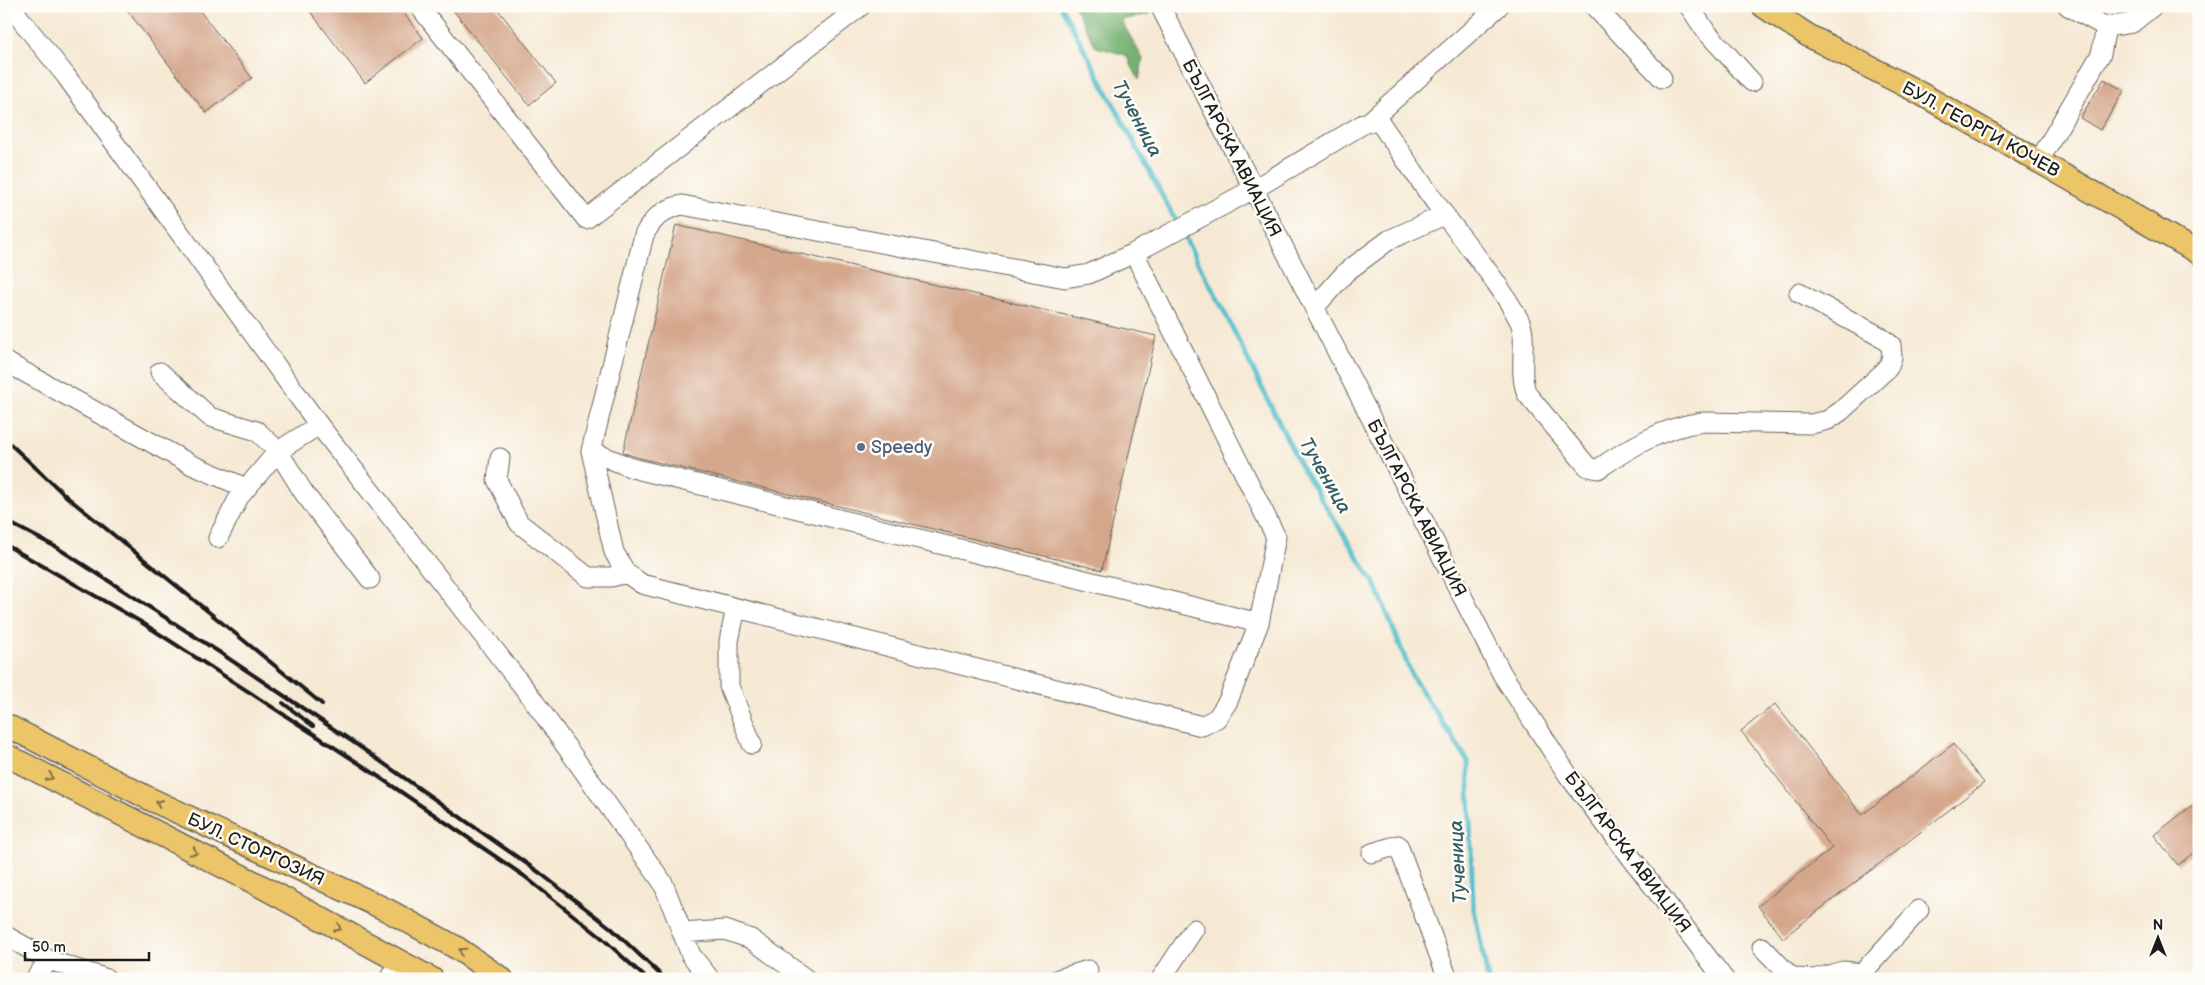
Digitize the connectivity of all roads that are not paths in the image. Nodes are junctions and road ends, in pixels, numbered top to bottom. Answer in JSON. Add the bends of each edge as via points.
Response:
{"nodes":[{"id":1,"x":10,"y":6,"type":"edge"},
{"id":2,"x":419,"y":6,"type":"edge"},
{"id":3,"x":861,"y":6,"type":"edge"},
{"id":4,"x":1160,"y":6,"type":"edge"},
{"id":5,"x":1499,"y":6,"type":"edge"},
{"id":6,"x":1594,"y":6,"type":"edge"},
{"id":7,"x":1689,"y":6,"type":"edge"},
{"id":8,"x":1763,"y":6,"type":"edge"},
{"id":9,"x":2068,"y":6,"type":"edge"},
{"id":10,"x":2153,"y":6,"type":"edge"},
{"id":11,"x":2106,"y":27,"type":"junction"},
{"id":12,"x":1662,"y":78,"type":"dead end"},
{"id":13,"x":1752,"y":82,"type":"dead end"},
{"id":14,"x":1370,"y":122,"type":"junction"},
{"id":15,"x":2039,"y":161,"type":"junction"},
{"id":16,"x":1253,"y":188,"type":"junction"},
{"id":17,"x":1444,"y":214,"type":"junction"},
{"id":18,"x":1134,"y":253,"type":"junction"},
{"id":19,"x":2199,"y":253,"type":"edge"},
{"id":20,"x":1799,"y":293,"type":"dead end"},
{"id":21,"x":1314,"y":308,"type":"junction"},
{"id":22,"x":6,"y":362,"type":"edge"},
{"id":23,"x":160,"y":372,"type":"dead end"},
{"id":24,"x":319,"y":425,"type":"junction"},
{"id":25,"x":278,"y":450,"type":"junction"},
{"id":26,"x":591,"y":450,"type":"junction"},
{"id":27,"x":500,"y":458,"type":"dead end"},
{"id":28,"x":246,"y":488,"type":"junction"},
{"id":29,"x":218,"y":538,"type":"dead end"},
{"id":30,"x":626,"y":573,"type":"junction"},
{"id":31,"x":370,"y":579,"type":"dead end"},
{"id":32,"x":736,"y":608,"type":"junction"},
{"id":33,"x":1259,"y":623,"type":"junction"},
{"id":34,"x":6,"y":725,"type":"edge"},
{"id":35,"x":752,"y":744,"type":"dead end"},
{"id":36,"x":6,"y":755,"type":"edge"},
{"id":37,"x":1372,"y":853,"type":"dead end"},
{"id":38,"x":1920,"y":910,"type":"dead end"},
{"id":39,"x":1194,"y":929,"type":"dead end"},
{"id":40,"x":682,"y":933,"type":"junction"},
{"id":41,"x":6,"y":936,"type":"edge"},
{"id":42,"x":1762,"y":948,"type":"dead end"},
{"id":43,"x":49,"y":960,"type":"junction"},
{"id":44,"x":396,"y":970,"type":"edge"},
{"id":45,"x":1088,"y":970,"type":"dead end"},
{"id":46,"x":1859,"y":976,"type":"edge"},
{"id":47,"x":35,"y":979,"type":"edge"},
{"id":48,"x":107,"y":979,"type":"edge"},
{"id":49,"x":432,"y":979,"type":"edge"},
{"id":50,"x":502,"y":979,"type":"edge"},
{"id":51,"x":710,"y":979,"type":"edge"},
{"id":52,"x":806,"y":979,"type":"edge"},
{"id":53,"x":1058,"y":979,"type":"edge"},
{"id":54,"x":1161,"y":979,"type":"edge"},
{"id":55,"x":1448,"y":979,"type":"edge"},
{"id":56,"x":1724,"y":979,"type":"edge"}],
"edges":[{"from":1,"to":24,"type":"street","via":[[66,76]]},
{"from":2,"to":3,"type":"street","via":[[586,219]]},
{"from":4,"to":16,"type":"street","name":"БЪЛГАРСКА АВИАЦИЯ"},
{"from":5,"to":14,"type":"street"},
{"from":6,"to":12,"type":"street"},
{"from":7,"to":13,"type":"street","via":[[1705,30]]},
{"from":8,"to":15,"type":"main road","name":"БУЛ. ГЕОРГИ КОЧЕВ","via":[[1809,36],[1916,91]]},
{"from":9,"to":11,"type":"street"},
{"from":10,"to":11,"type":"street","via":[[2132,23]]},
{"from":11,"to":15,"type":"street","via":[[2101,54]]},
{"from":14,"to":16,"type":"street"},
{"from":14,"to":17,"type":"street","via":[[1381,124]]},
{"from":15,"to":19,"type":"main road","name":"БУЛ. ГЕОРГИ КОЧЕВ"},
{"from":16,"to":18,"type":"street"},
{"from":16,"to":21,"type":"street","name":"БЪЛГАРСКА АВИАЦИЯ"},
{"from":17,"to":20,"type":"street","via":[[1487,270],[1520,322],[1522,383],[1527,394],[1588,467],[1598,469],[1635,444],[1686,424],[1811,424],[1828,420],[1842,411],[1888,368],[1892,357],[1891,345]]},
{"from":17,"to":21,"type":"street","via":[[1390,240],[1346,272]]},
{"from":18,"to":26,"type":"street","via":[[1089,274],[1065,278],[682,205],[668,208],[657,216],[644,234]]},
{"from":18,"to":33,"type":"street","via":[[1276,537]]},
{"from":21,"to":56,"type":"street","name":"БЪЛГАРСКА АВИАЦИЯ","via":[[1502,674],[1568,775]]},
{"from":22,"to":28,"type":"street","via":[[192,465]]},
{"from":23,"to":25,"type":"street","via":[[210,417],[257,430]]},
{"from":24,"to":25,"type":"street"},
{"from":24,"to":40,"type":"street","via":[[537,705],[663,883]]},
{"from":25,"to":28,"type":"street"},
{"from":25,"to":31,"type":"street","via":[[304,493]]},
{"from":26,"to":30,"type":"street","via":[[614,552]]},
{"from":26,"to":33,"type":"street","via":[[632,468]]},
{"from":27,"to":30,"type":"street","via":[[497,480],[519,522],[588,577]]},
{"from":28,"to":29,"type":"street","via":[[238,496]]},
{"from":30,"to":32,"type":"street","via":[[642,584]]},
{"from":32,"to":33,"type":"street","via":[[1202,726],[1217,718],[1228,701]]},
{"from":32,"to":35,"type":"street","via":[[729,641],[729,686]]},
{"from":50,"to":34,"type":"main road","name":"БУЛ. СТОРГОЗИЯ","one_way":true,"via":[[457,948],[387,910],[150,799]]},
{"from":36,"to":44,"type":"main road","name":"БУЛ. СТОРГОЗИЯ","one_way":true,"via":[[265,888]]},
{"from":37,"to":55,"type":"street","via":[[1398,845]]},
{"from":38,"to":46,"type":"street"},
{"from":39,"to":54,"type":"street"},
{"from":40,"to":51,"type":"street","via":[[690,955]]},
{"from":40,"to":52,"type":"street","via":[[725,930],[751,939]]},
{"from":41,"to":43,"type":"street"},
{"from":42,"to":46,"type":"street","via":[[1794,978],[1814,979],[1843,971]]},
{"from":43,"to":47,"type":"street"},
{"from":43,"to":48,"type":"street"},
{"from":44,"to":49,"type":"main road","name":"БУЛ. СТОРГОЗИЯ"},
{"from":45,"to":53,"type":"street"}]}
